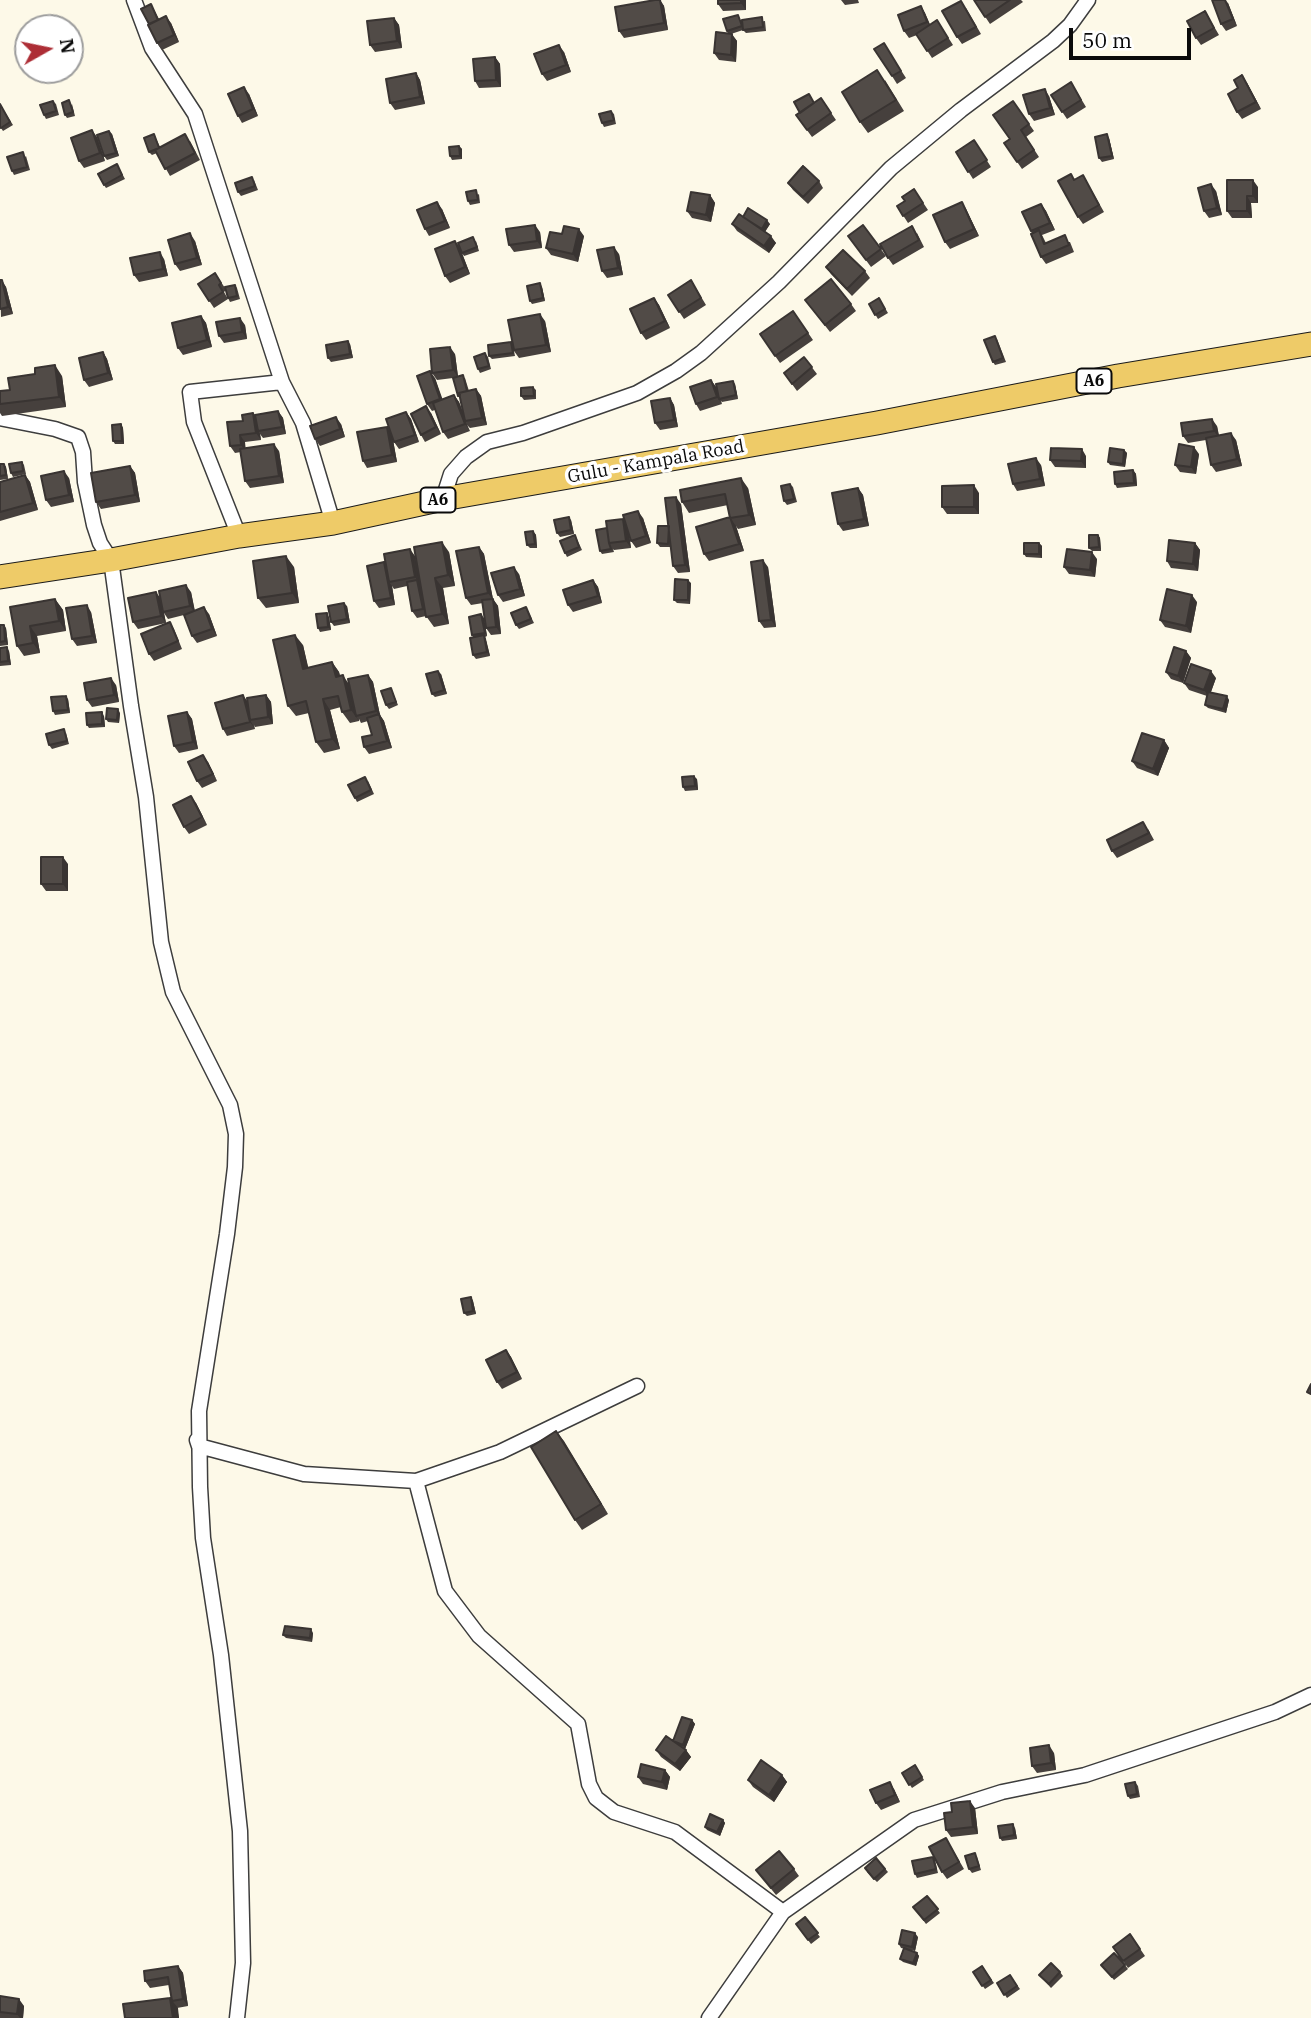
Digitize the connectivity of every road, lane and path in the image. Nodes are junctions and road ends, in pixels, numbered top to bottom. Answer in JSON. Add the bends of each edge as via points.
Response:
{"nodes":[{"id":1,"x":134,"y":0,"type":"edge"},
{"id":2,"x":1088,"y":0,"type":"edge"},
{"id":3,"x":1311,"y":344,"type":"edge"},
{"id":4,"x":282,"y":382,"type":"junction"},
{"id":5,"x":0,"y":418,"type":"edge"},
{"id":6,"x":443,"y":499,"type":"junction"},
{"id":7,"x":332,"y":523,"type":"junction"},
{"id":8,"x":240,"y":536,"type":"junction"},
{"id":9,"x":111,"y":560,"type":"junction"},
{"id":10,"x":0,"y":577,"type":"edge"},
{"id":11,"x":637,"y":1386,"type":"dead end"},
{"id":12,"x":198,"y":1443,"type":"junction"},
{"id":13,"x":416,"y":1480,"type":"junction"},
{"id":14,"x":1311,"y":1695,"type":"edge"},
{"id":15,"x":783,"y":1912,"type":"junction"},
{"id":16,"x":237,"y":2018,"type":"edge"},
{"id":17,"x":709,"y":2018,"type":"edge"}],
"edges":[{"from":1,"to":4,"type":"street","via":[[152,48],[195,114]]},
{"from":2,"to":6,"type":"street","via":[[1053,41],[891,168],[779,282],[701,353],[636,393],[487,442],[451,474]]},
{"from":3,"to":6,"type":"main road","name":"Gulu - Kampala Road","number":"A6"},
{"from":4,"to":7,"type":"street","via":[[303,423]]},
{"from":4,"to":8,"type":"street","via":[[190,392],[194,422]]},
{"from":5,"to":9,"type":"street","via":[[78,437],[94,525]]},
{"from":6,"to":7,"type":"main road","name":"Gulu - Kampala Road","number":"A6"},
{"from":7,"to":8,"type":"main road","name":"Gulu - Kampala Road","number":"A6"},
{"from":8,"to":9,"type":"main road","name":"Gulu - Kampala Road","number":"A6"},
{"from":9,"to":10,"type":"main road","name":"Gulu - Kampala Road","number":"A6"},
{"from":9,"to":12,"type":"street","via":[[146,797],[161,942],[173,992],[230,1105],[236,1134],[228,1234],[199,1411]]},
{"from":11,"to":13,"type":"street","via":[[500,1451]]},
{"from":12,"to":13,"type":"street","via":[[304,1474]]},
{"from":12,"to":16,"type":"street","via":[[203,1538],[240,1831],[243,1963]]},
{"from":13,"to":15,"type":"street","via":[[445,1591],[479,1636],[578,1724],[596,1798],[614,1812],[675,1832]]},
{"from":14,"to":15,"type":"street","via":[[1275,1712],[1085,1774],[1002,1791],[914,1821]]},
{"from":15,"to":17,"type":"street"}]}
